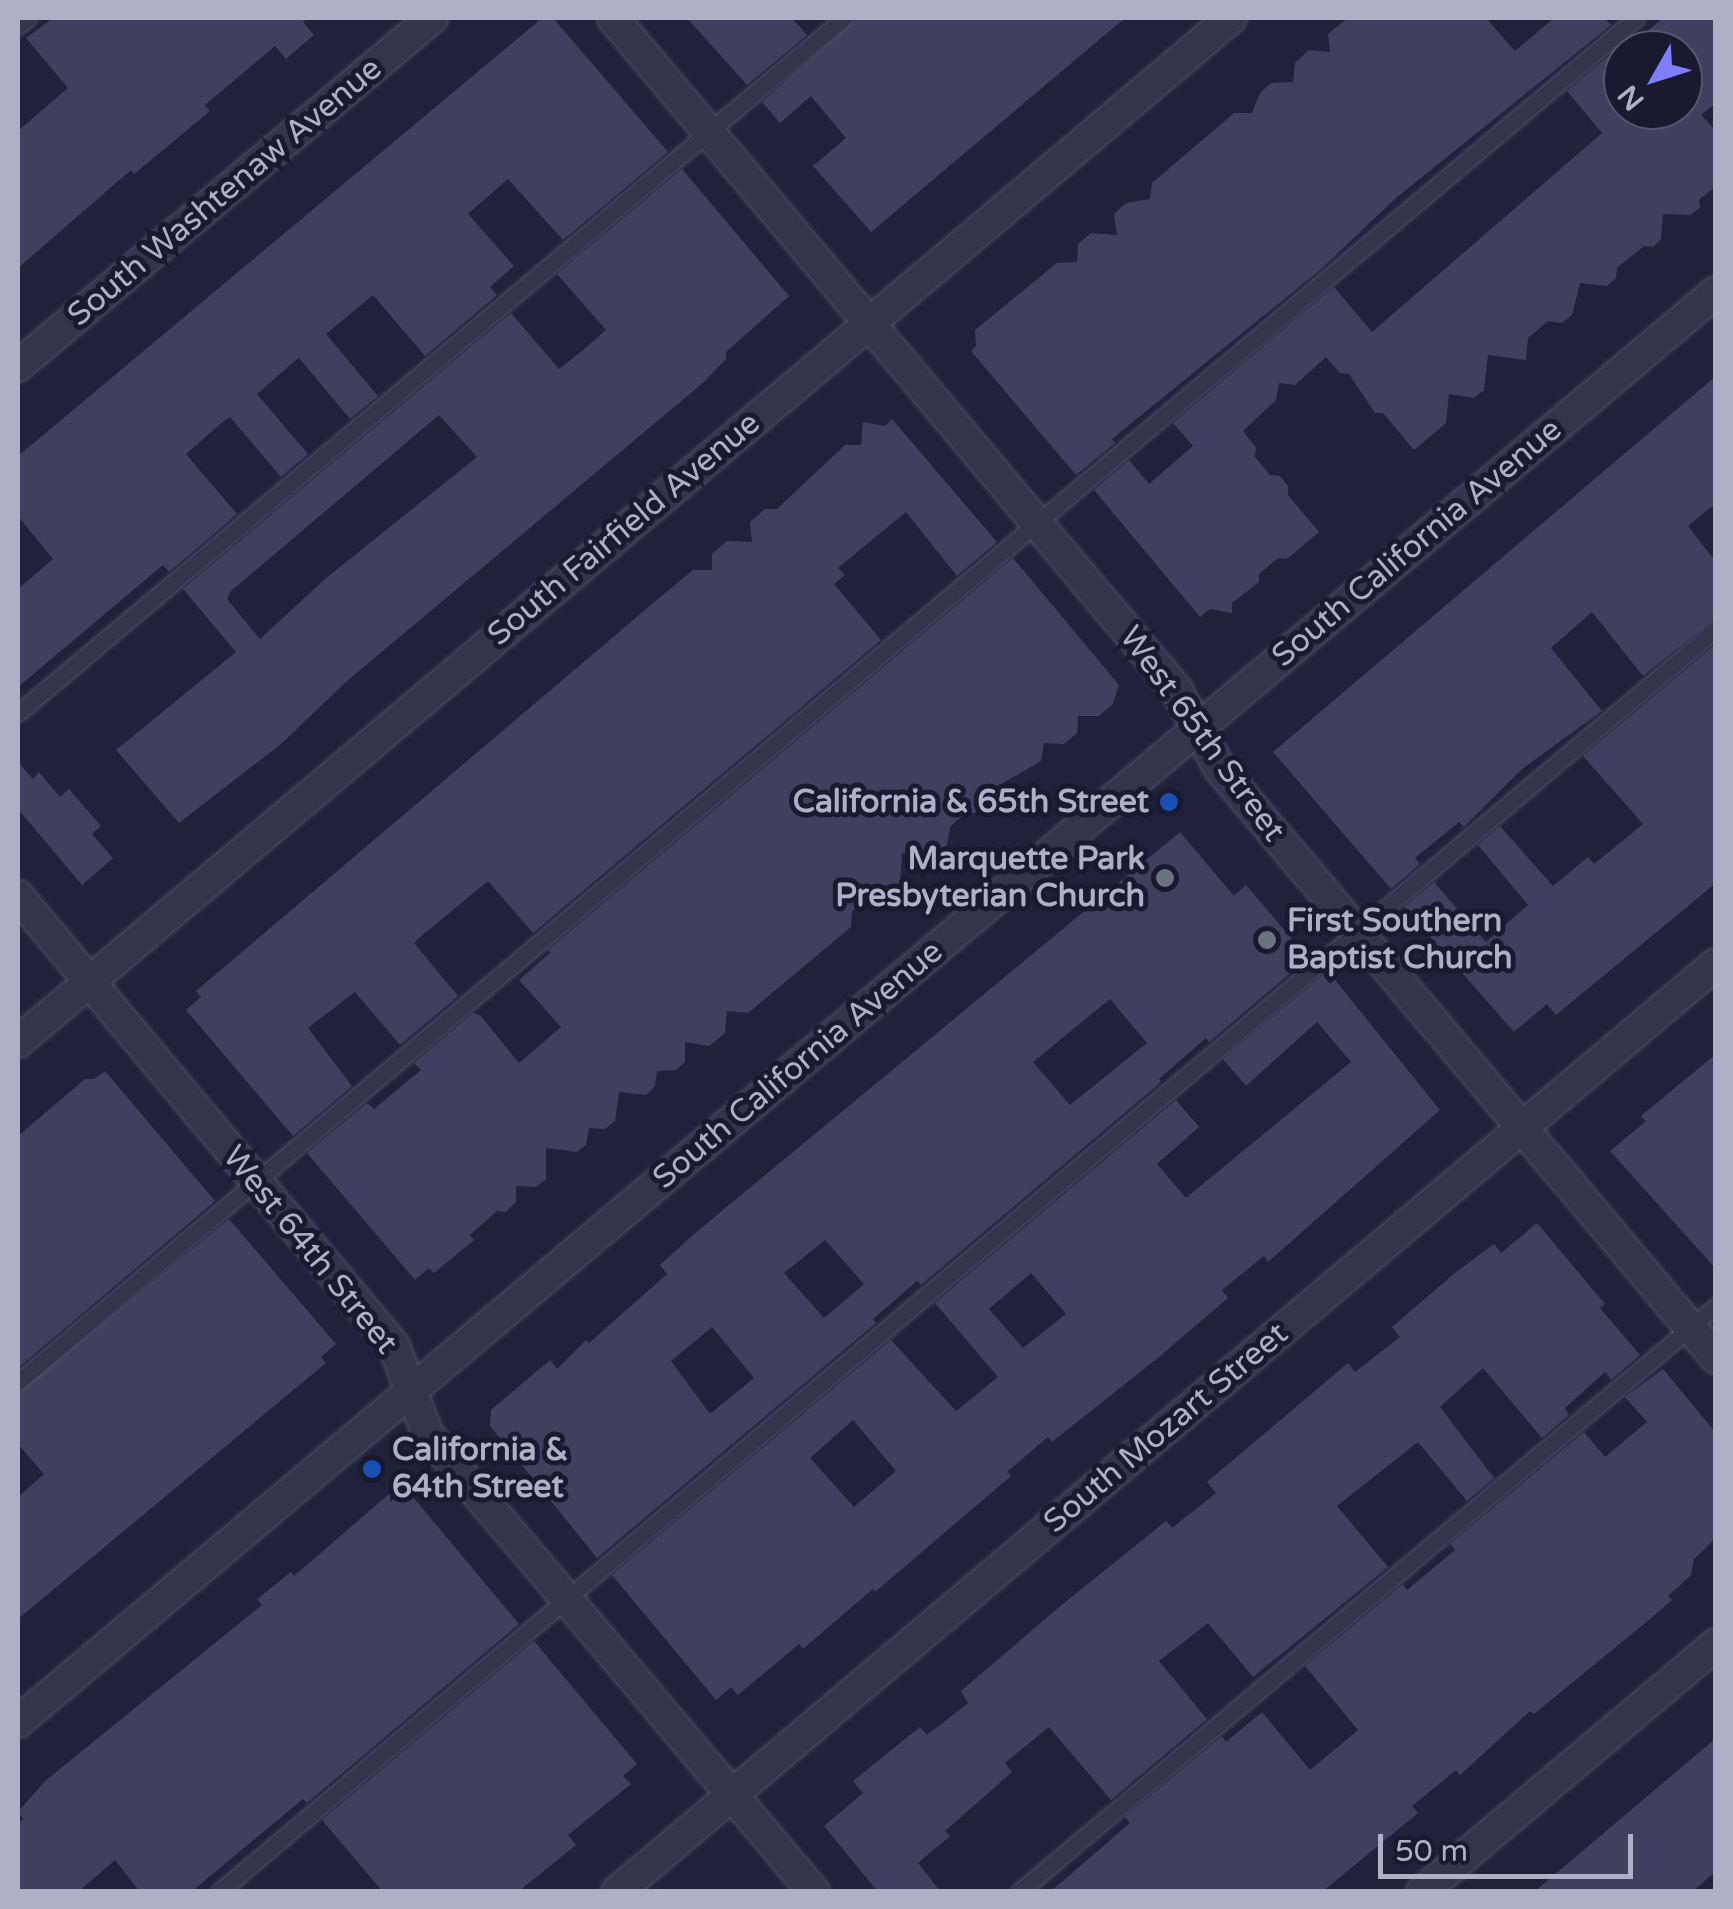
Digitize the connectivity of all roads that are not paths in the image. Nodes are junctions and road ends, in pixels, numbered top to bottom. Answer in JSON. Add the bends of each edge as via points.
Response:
{"nodes":[{"id":1,"x":28,"y":18,"type":"edge"},
{"id":2,"x":432,"y":18,"type":"edge"},
{"id":3,"x":613,"y":18,"type":"edge"},
{"id":4,"x":844,"y":18,"type":"edge"},
{"id":5,"x":1231,"y":18,"type":"edge"},
{"id":6,"x":1636,"y":18,"type":"edge"},
{"id":7,"x":18,"y":26,"type":"edge"},
{"id":8,"x":708,"y":132,"type":"junction"},
{"id":9,"x":1716,"y":292,"type":"edge"},
{"id":10,"x":868,"y":323,"type":"junction"},
{"id":11,"x":18,"y":366,"type":"edge"},
{"id":12,"x":1036,"y":524,"type":"junction"},
{"id":13,"x":1716,"y":629,"type":"edge"},
{"id":14,"x":18,"y":714,"type":"edge"},
{"id":15,"x":1198,"y":729,"type":"junction"},
{"id":16,"x":18,"y":896,"type":"edge"},
{"id":17,"x":1357,"y":932,"type":"junction"},
{"id":18,"x":1716,"y":964,"type":"edge"},
{"id":19,"x":89,"y":981,"type":"junction"},
{"id":20,"x":18,"y":1042,"type":"edge"},
{"id":21,"x":1522,"y":1128,"type":"junction"},
{"id":22,"x":256,"y":1181,"type":"junction"},
{"id":23,"x":1716,"y":1306,"type":"edge"},
{"id":24,"x":1690,"y":1328,"type":"junction"},
{"id":25,"x":1716,"y":1358,"type":"edge"},
{"id":26,"x":18,"y":1382,"type":"edge"},
{"id":27,"x":412,"y":1390,"type":"junction"},
{"id":28,"x":567,"y":1599,"type":"junction"},
{"id":29,"x":1716,"y":1644,"type":"edge"},
{"id":30,"x":18,"y":1722,"type":"edge"},
{"id":31,"x":732,"y":1795,"type":"junction"},
{"id":32,"x":219,"y":1892,"type":"edge"},
{"id":33,"x":617,"y":1892,"type":"edge"},
{"id":34,"x":814,"y":1892,"type":"edge"},
{"id":35,"x":1018,"y":1892,"type":"edge"},
{"id":36,"x":1422,"y":1892,"type":"edge"}],
"edges":[{"from":1,"to":7,"type":"lane"},
{"from":2,"to":11,"type":"street","name":"South Washtenaw Avenue"},
{"from":3,"to":8,"type":"street","name":"West 65th Street"},
{"from":4,"to":8,"type":"lane"},
{"from":5,"to":10,"type":"street","name":"South Fairfield Avenue"},
{"from":6,"to":12,"type":"lane"},
{"from":8,"to":10,"type":"street","name":"West 65th Street"},
{"from":8,"to":14,"type":"lane"},
{"from":9,"to":15,"type":"street","name":"South California Avenue"},
{"from":10,"to":12,"type":"street","name":"West 65th Street"},
{"from":10,"to":19,"type":"street","name":"South Fairfield Avenue"},
{"from":12,"to":15,"type":"street","name":"West 65th Street","via":[[1176,689]]},
{"from":12,"to":22,"type":"lane"},
{"from":13,"to":17,"type":"lane"},
{"from":15,"to":17,"type":"street","name":"West 65th Street","via":[[1220,769]]},
{"from":15,"to":27,"type":"street","name":"South California Avenue"},
{"from":16,"to":19,"type":"street","name":"West 64th Street"},
{"from":17,"to":21,"type":"street","name":"West 65th Street"},
{"from":17,"to":28,"type":"lane"},
{"from":18,"to":21,"type":"street","name":"South Mozart Street"},
{"from":19,"to":20,"type":"street","name":"South Fairfield Avenue"},
{"from":19,"to":22,"type":"street","name":"West 64th Street"},
{"from":21,"to":24,"type":"street","name":"West 65th Street"},
{"from":21,"to":31,"type":"street","name":"South Mozart Street"},
{"from":22,"to":26,"type":"lane"},
{"from":22,"to":27,"type":"street","name":"West 64th Street","via":[[394,1346]]},
{"from":23,"to":24,"type":"lane"},
{"from":24,"to":25,"type":"street","name":"West 65th Street"},
{"from":24,"to":35,"type":"lane"},
{"from":27,"to":28,"type":"street","name":"West 64th Street","via":[[428,1436]]},
{"from":27,"to":30,"type":"street","name":"South California Avenue"},
{"from":28,"to":31,"type":"street","name":"West 64th Street"},
{"from":28,"to":32,"type":"lane"},
{"from":29,"to":36,"type":"street"},
{"from":31,"to":33,"type":"street","name":"South Mozart Street"},
{"from":31,"to":34,"type":"street","name":"West 64th Street"}]}
